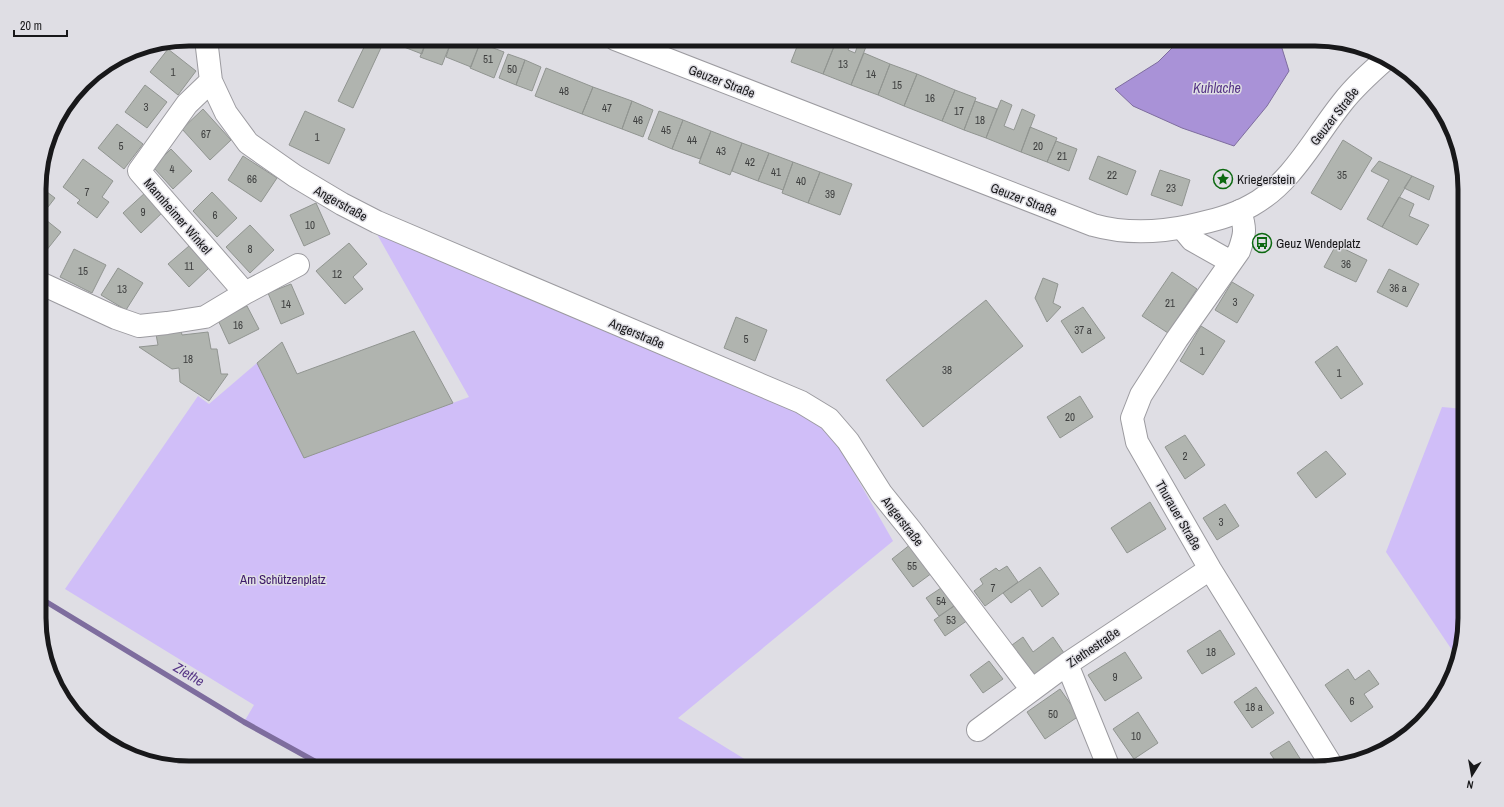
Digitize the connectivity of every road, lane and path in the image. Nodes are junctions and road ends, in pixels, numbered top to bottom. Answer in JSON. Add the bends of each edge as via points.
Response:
{"nodes":[{"id":1,"x":207,"y":46,"type":"edge"},
{"id":2,"x":633,"y":46,"type":"edge"},
{"id":3,"x":1381,"y":63,"type":"edge"},
{"id":4,"x":211,"y":82,"type":"junction"},
{"id":5,"x":1240,"y":211,"type":"junction"},
{"id":6,"x":1182,"y":228,"type":"junction"},
{"id":7,"x":1231,"y":262,"type":"junction"},
{"id":8,"x":298,"y":265,"type":"dead end"},
{"id":9,"x":46,"y":286,"type":"edge"},
{"id":10,"x":245,"y":293,"type":"junction"},
{"id":11,"x":1210,"y":569,"type":"junction"},
{"id":12,"x":1067,"y":664,"type":"junction"},
{"id":13,"x":1032,"y":690,"type":"junction"},
{"id":14,"x":978,"y":730,"type":"dead end"},
{"id":15,"x":1106,"y":761,"type":"edge"},
{"id":16,"x":1329,"y":761,"type":"edge"}],
"edges":[{"from":1,"to":4,"type":"street","name":"Angerstraße"},
{"from":2,"to":6,"type":"street","name":"Geuzer Straße","via":[[1093,226],[1136,233]]},
{"from":3,"to":5,"type":"street","name":"Geuzer Straße","via":[[1341,104],[1284,179],[1253,205]]},
{"from":4,"to":10,"type":"street","name":"Mannheimer Winkel","via":[[187,104],[140,171]]},
{"from":4,"to":13,"type":"street","name":"Angerstraße","via":[[226,113],[248,143],[295,176],[342,204],[398,232],[801,402],[829,419],[848,441],[881,493]]},
{"from":5,"to":6,"type":"street","name":"Geuzer Straße"},
{"from":5,"to":7,"type":"street","name":"Thurauer Straße","via":[[1245,225],[1243,238]]},
{"from":6,"to":7,"type":"street","via":[[1192,240]]},
{"from":7,"to":11,"type":"street","name":"Thurauer Straße","via":[[1141,395],[1132,418],[1137,442]]},
{"from":8,"to":10,"type":"street"},
{"from":9,"to":10,"type":"street","via":[[139,326],[205,317]]},
{"from":11,"to":12,"type":"street","name":"Ziethestraße"},
{"from":11,"to":16,"type":"street","name":"Thurauer Straße"},
{"from":12,"to":13,"type":"street","name":"Ziethestraße"},
{"from":12,"to":15,"type":"street"},
{"from":13,"to":14,"type":"street","name":"Ziethestraße"}]}
